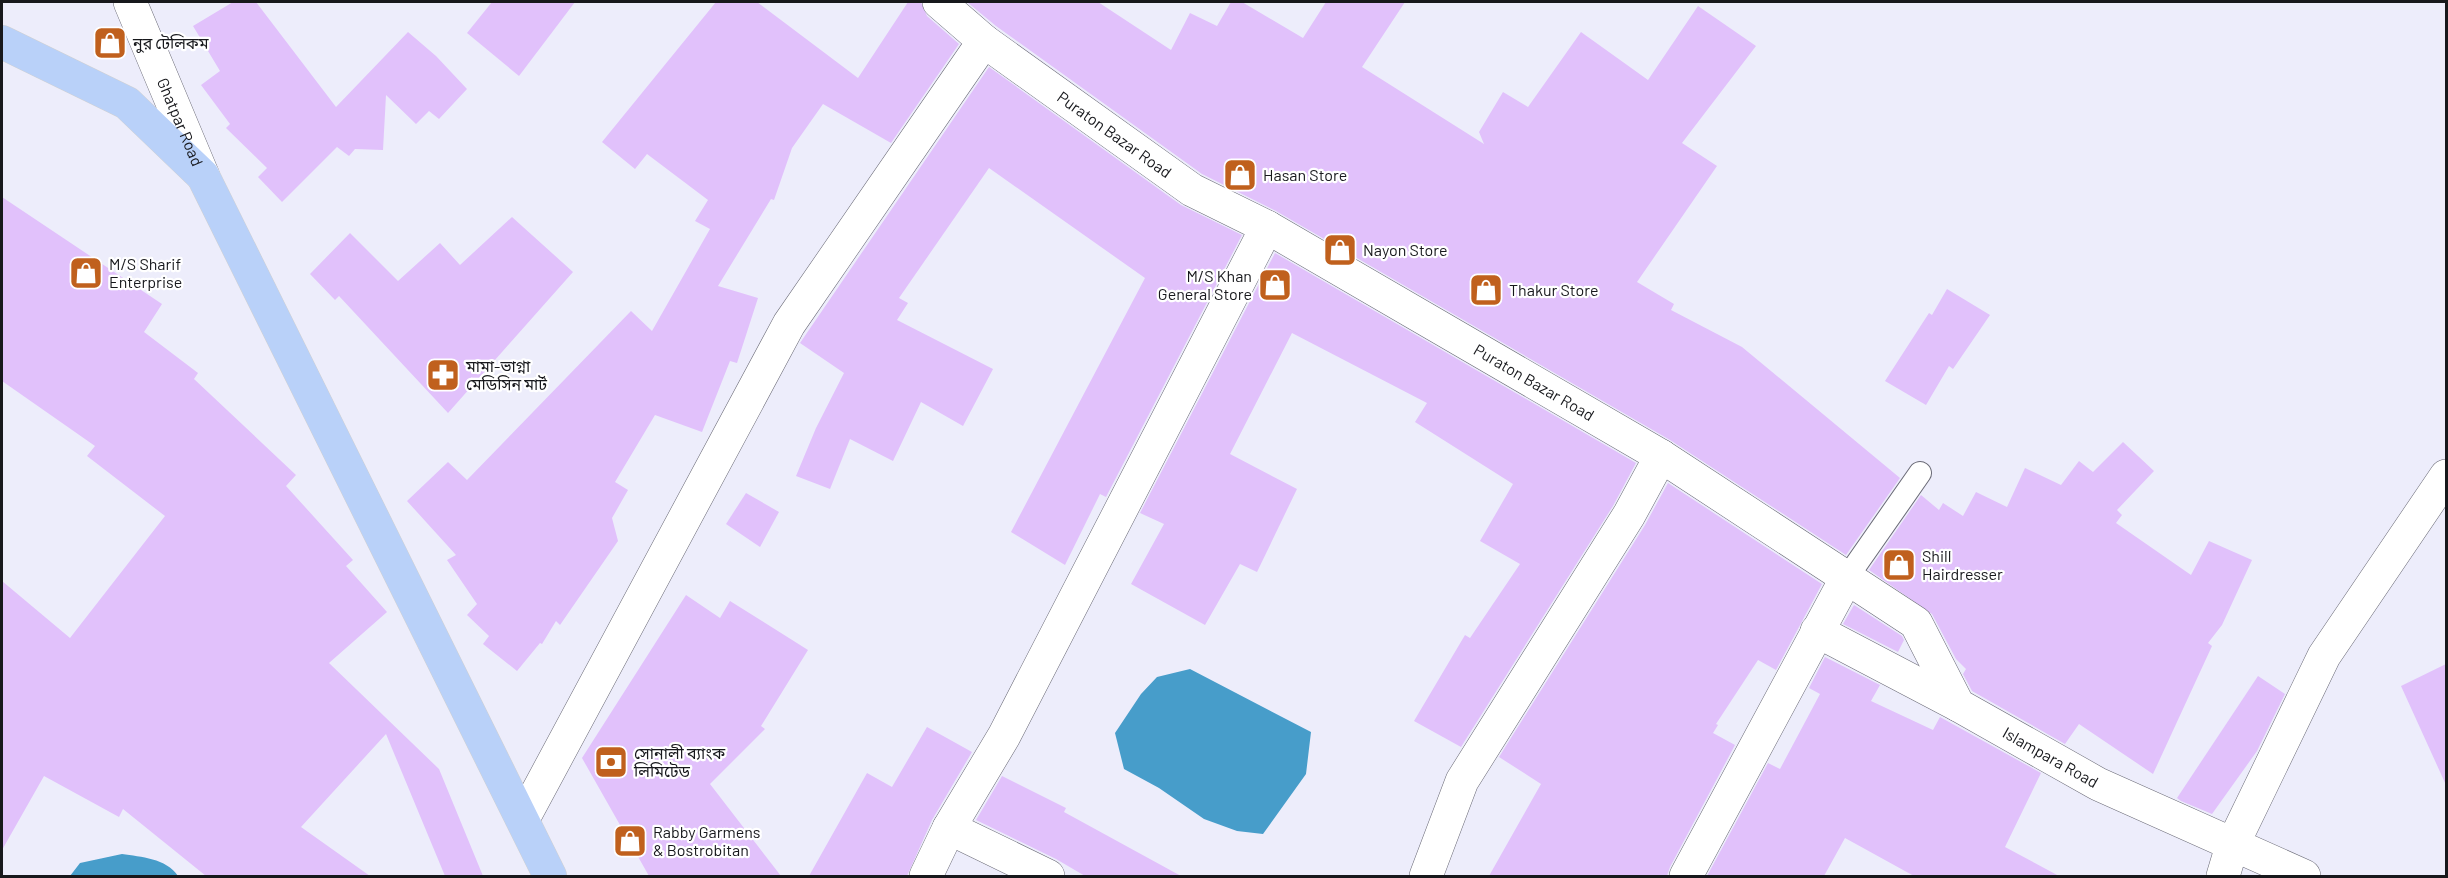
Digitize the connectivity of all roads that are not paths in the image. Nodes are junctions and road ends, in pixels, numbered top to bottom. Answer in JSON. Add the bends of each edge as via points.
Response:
{"nodes":[{"id":1,"x":130,"y":2,"type":"edge"},
{"id":2,"x":939,"y":2,"type":"edge"},
{"id":3,"x":984,"y":41,"type":"junction"},
{"id":4,"x":2,"y":42,"type":"edge"},
{"id":5,"x":203,"y":176,"type":"junction"},
{"id":6,"x":1267,"y":227,"type":"junction"},
{"id":7,"x":1661,"y":456,"type":"junction"},
{"id":8,"x":1920,"y":473,"type":"dead end"},
{"id":9,"x":2446,"y":476,"type":"edge"},
{"id":10,"x":1846,"y":579,"type":"junction"},
{"id":11,"x":1817,"y":632,"type":"junction"},
{"id":12,"x":1958,"y":705,"type":"junction"},
{"id":13,"x":523,"y":819,"type":"junction"},
{"id":14,"x":950,"y":828,"type":"junction"},
{"id":15,"x":2227,"y":861,"type":"edge"},
{"id":16,"x":550,"y":876,"type":"edge"},
{"id":17,"x":926,"y":876,"type":"edge"},
{"id":18,"x":1047,"y":876,"type":"edge"},
{"id":19,"x":1425,"y":876,"type":"edge"},
{"id":20,"x":1686,"y":876,"type":"edge"},
{"id":21,"x":2304,"y":876,"type":"edge"}],
"edges":[{"from":1,"to":5,"type":"street","name":"Ghatpar Road"},
{"from":2,"to":3,"type":"street","name":"Puraton Bazar Road"},
{"from":3,"to":6,"type":"street","name":"Puraton Bazar Road","via":[[1192,190]]},
{"from":3,"to":13,"type":"street","via":[[789,324]]},
{"from":4,"to":5,"type":"main road","via":[[127,103]]},
{"from":5,"to":13,"type":"main road"},
{"from":6,"to":7,"type":"street","name":"Puraton Bazar Road"},
{"from":6,"to":14,"type":"street","via":[[1004,736]]},
{"from":7,"to":10,"type":"street","name":"Puraton Bazar Road"},
{"from":7,"to":19,"type":"street","via":[[1629,515],[1462,781]]},
{"from":8,"to":10,"type":"lane"},
{"from":9,"to":15,"type":"street","via":[[2324,656]]},
{"from":10,"to":11,"type":"street"},
{"from":10,"to":12,"type":"street","via":[[1917,623]]},
{"from":11,"to":12,"type":"street","name":"Islampara Road"},
{"from":11,"to":20,"type":"street"},
{"from":12,"to":15,"type":"street","name":"Islampara Road"},
{"from":13,"to":16,"type":"main road"},
{"from":14,"to":17,"type":"street"},
{"from":14,"to":18,"type":"street"},
{"from":15,"to":21,"type":"street","name":"Islampara Road"}]}
